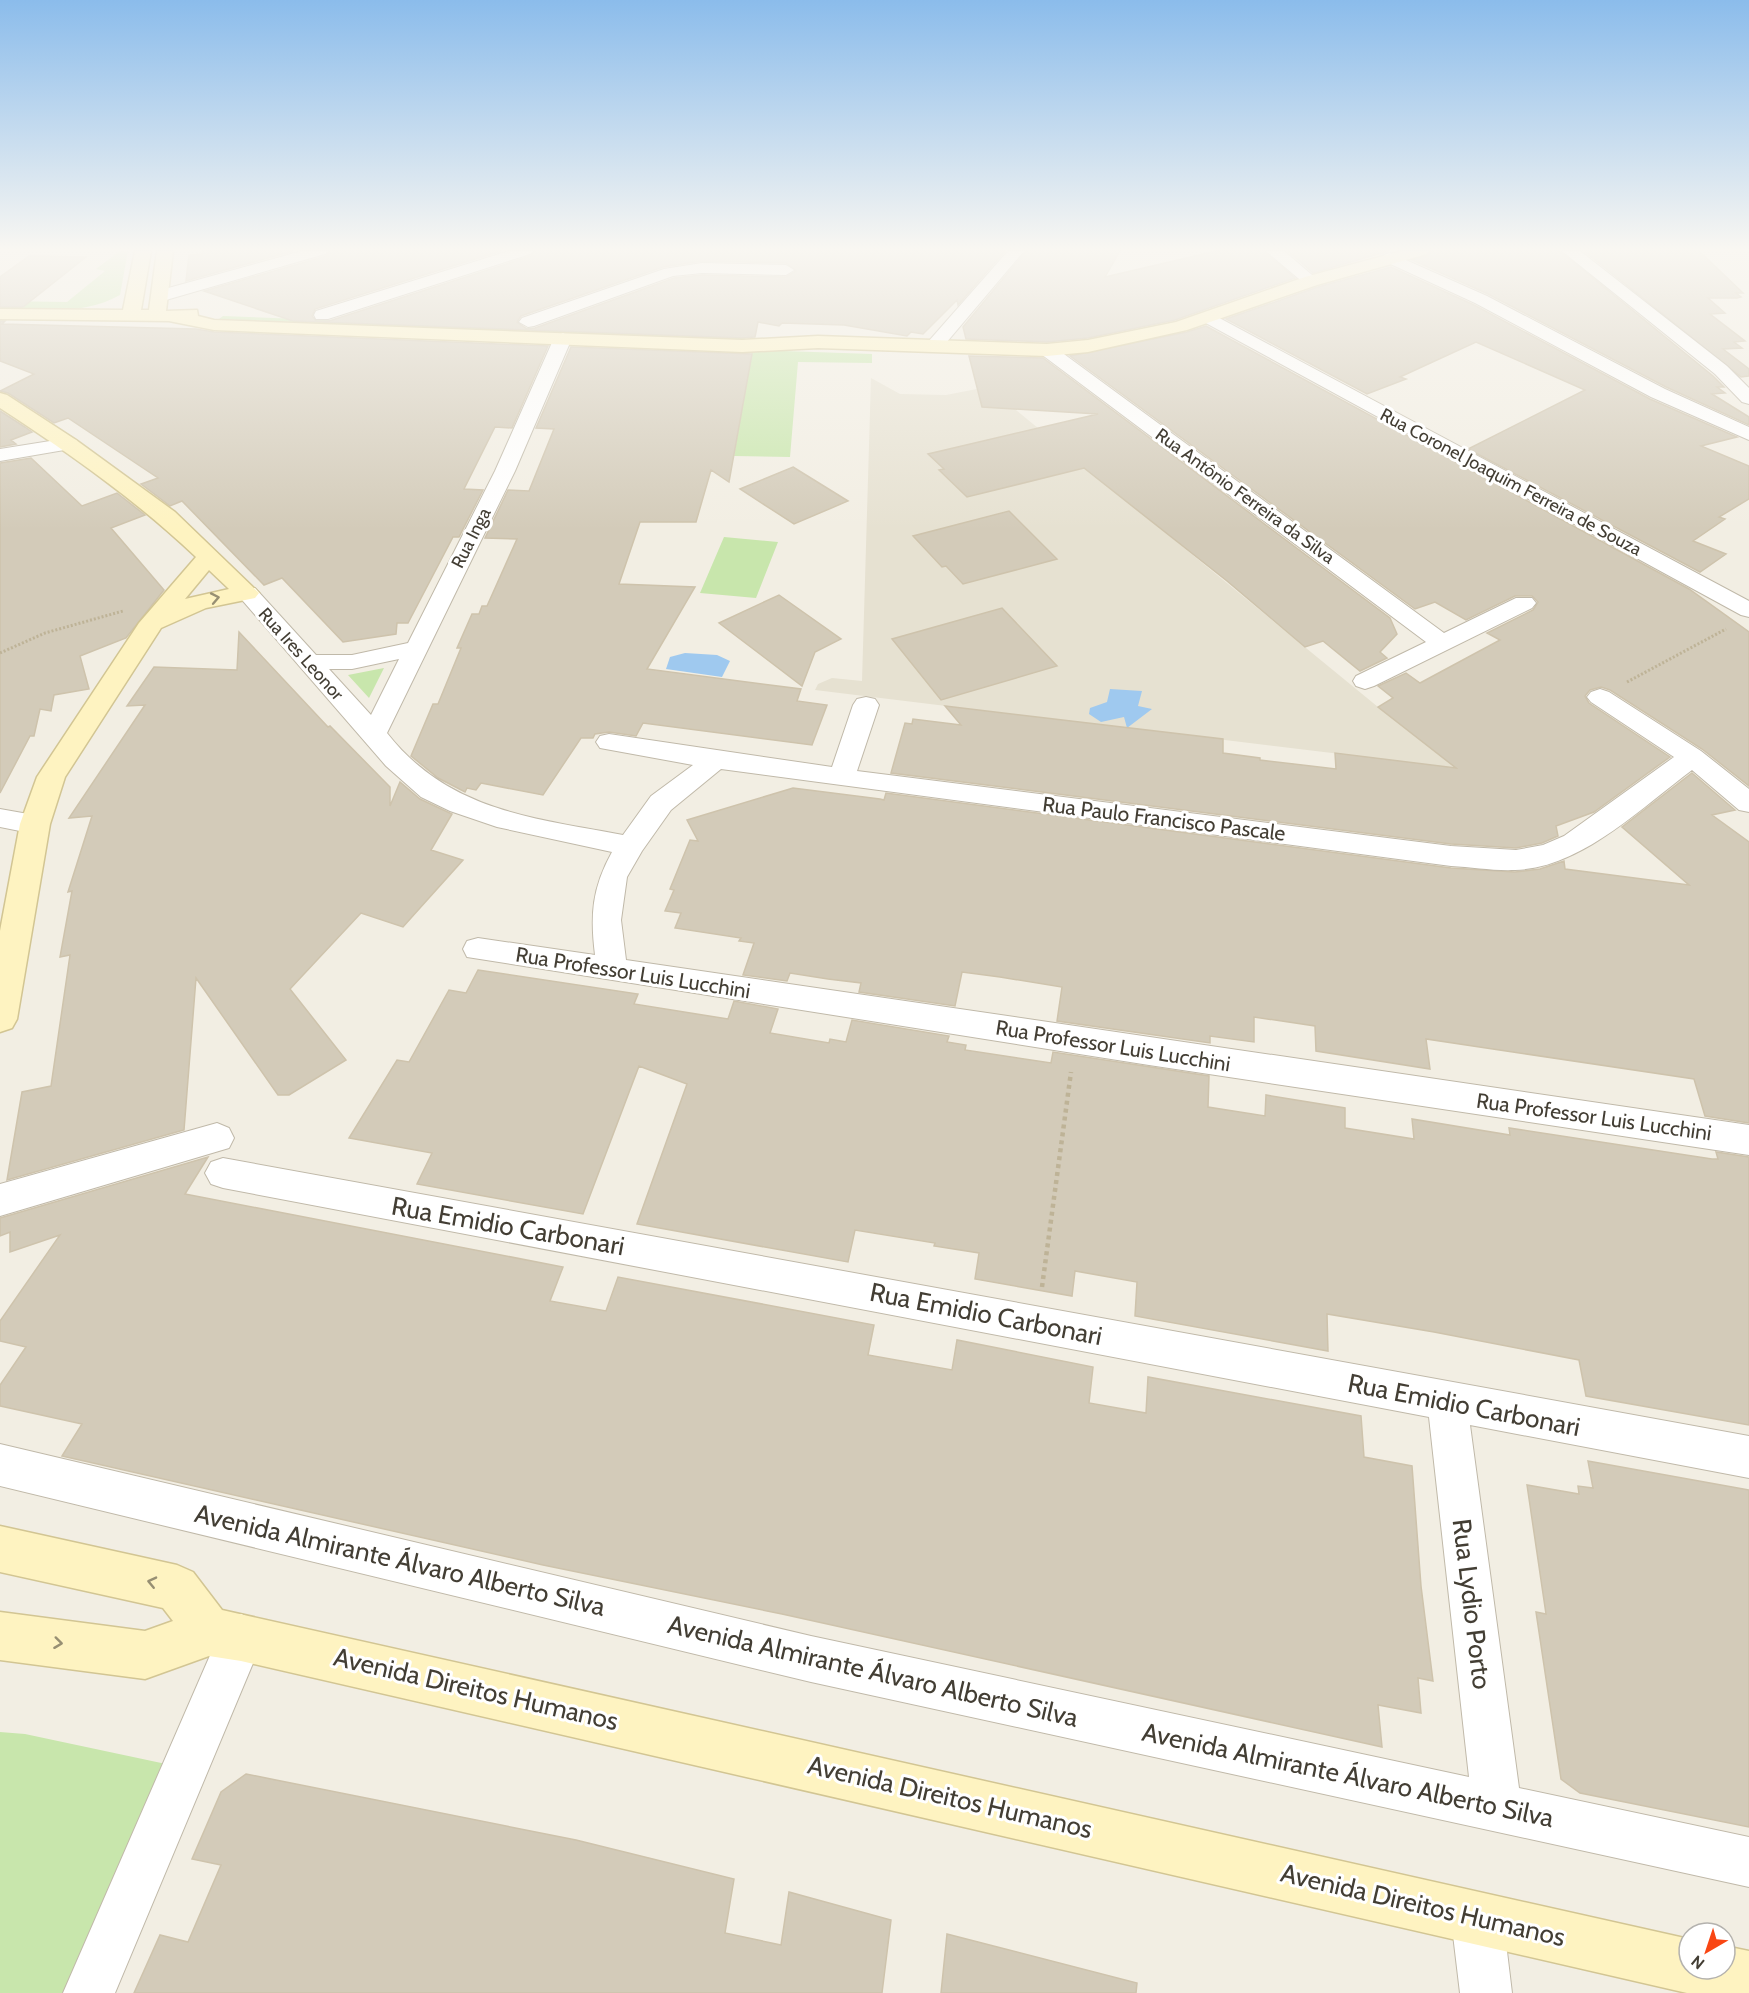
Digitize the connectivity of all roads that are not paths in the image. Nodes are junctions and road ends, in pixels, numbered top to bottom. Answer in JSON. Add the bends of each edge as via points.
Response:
{"nodes":[{"id":1,"x":561,"y":344,"type":"edge"},
{"id":2,"x":712,"y":344,"type":"edge"},
{"id":3,"x":767,"y":344,"type":"edge"},
{"id":4,"x":876,"y":344,"type":"edge"},
{"id":5,"x":1092,"y":344,"type":"edge"},
{"id":6,"x":1258,"y":344,"type":"edge"},
{"id":7,"x":1567,"y":344,"type":"edge"},
{"id":8,"x":1688,"y":344,"type":"edge"},
{"id":9,"x":934,"y":346,"type":"joint"},
{"id":10,"x":1047,"y":350,"type":"junction"},
{"id":11,"x":1749,"y":398,"type":"edge"},
{"id":12,"x":0,"y":399,"type":"edge"},
{"id":13,"x":1749,"y":434,"type":"edge"},
{"id":14,"x":69,"y":444,"type":"junction"},
{"id":15,"x":0,"y":455,"type":"edge"},
{"id":16,"x":209,"y":556,"type":"junction"},
{"id":17,"x":247,"y":593,"type":"junction"},
{"id":18,"x":1524,"y":603,"type":"dead end"},
{"id":19,"x":1749,"y":610,"type":"edge"},
{"id":20,"x":147,"y":628,"type":"junction"},
{"id":21,"x":1443,"y":643,"type":"junction"},
{"id":22,"x":416,"y":648,"type":"junction"},
{"id":23,"x":307,"y":662,"type":"junction"},
{"id":24,"x":1365,"y":681,"type":"dead end"},
{"id":25,"x":1600,"y":697,"type":"road end"},
{"id":26,"x":866,"y":705,"type":"dead end"},
{"id":27,"x":374,"y":734,"type":"junction"},
{"id":28,"x":609,"y":742,"type":"dead end"},
{"id":29,"x":1692,"y":757,"type":"junction"},
{"id":30,"x":716,"y":760,"type":"junction"},
{"id":31,"x":842,"y":777,"type":"junction"},
{"id":32,"x":1749,"y":803,"type":"edge"},
{"id":33,"x":0,"y":818,"type":"edge"},
{"id":34,"x":35,"y":824,"type":"junction"},
{"id":35,"x":630,"y":846,"type":"junction"},
{"id":36,"x":478,"y":949,"type":"dead end"},
{"id":37,"x":612,"y":969,"type":"junction"},
{"id":38,"x":0,"y":1019,"type":"edge"},
{"id":39,"x":1749,"y":1140,"type":"edge"},
{"id":40,"x":0,"y":1200,"type":"edge"},
{"id":41,"x":1447,"y":1402,"type":"junction"},
{"id":42,"x":1749,"y":1457,"type":"edge"},
{"id":43,"x":0,"y":1465,"type":"edge"},
{"id":44,"x":0,"y":1549,"type":"edge"},
{"id":45,"x":225,"y":1634,"type":"junction"},
{"id":46,"x":0,"y":1636,"type":"edge"},
{"id":47,"x":1497,"y":1807,"type":"junction"},
{"id":48,"x":1749,"y":1862,"type":"edge"},
{"id":49,"x":1477,"y":1918,"type":"junction"},
{"id":50,"x":1677,"y":1962,"type":"edge"},
{"id":51,"x":89,"y":1993,"type":"edge"},
{"id":52,"x":1486,"y":1993,"type":"edge"}],
"edges":[{"from":1,"to":22,"type":"street","name":"Rua Inga","via":[[505,471]]},
{"from":2,"to":3,"type":"street"},
{"from":4,"to":9,"type":"street"},
{"from":5,"to":10,"type":"street"},
{"from":6,"to":19,"type":"street","name":"Rua Coronel Joaquim Ferreira de Souza"},
{"from":7,"to":13,"type":"street"},
{"from":8,"to":11,"type":"street"},
{"from":9,"to":10,"type":"street"},
{"from":10,"to":21,"type":"street","name":"Rua Antônio Ferreira da Silva"},
{"from":12,"to":14,"type":"street","name":"Rua Ires Leonor"},
{"from":14,"to":15,"type":"street"},
{"from":14,"to":16,"type":"street","name":"Rua Ires Leonor","via":[[166,517]]},
{"from":16,"to":17,"type":"street","name":"Rua Ires Leonor"},
{"from":16,"to":20,"type":"street"},
{"from":20,"to":17,"type":"street","one_way":true,"via":[[189,605]]},
{"from":17,"to":23,"type":"street","name":"Rua Ires Leonor"},
{"from":18,"to":21,"type":"street"},
{"from":20,"to":34,"type":"street","via":[[51,777]]},
{"from":21,"to":24,"type":"street"},
{"from":22,"to":23,"type":"street","via":[[352,662]]},
{"from":22,"to":27,"type":"street","name":"Rua Inga"},
{"from":23,"to":27,"type":"street","name":"Rua Ires Leonor"},
{"from":25,"to":29,"type":"street"},
{"from":26,"to":31,"type":"street"},
{"from":27,"to":35,"type":"street","name":"Rua Ires Leonor","via":[[387,752],[425,787],[441,796],[486,813]]},
{"from":28,"to":30,"type":"street","name":"Rua Paulo Francisco Pascale"},
{"from":29,"to":31,"type":"street","name":"Rua Paulo Francisco Pascale","via":[[1574,843],[1548,854],[1516,860],[1451,856]]},
{"from":29,"to":32,"type":"street"},
{"from":30,"to":31,"type":"street","name":"Rua Paulo Francisco Pascale"},
{"from":30,"to":35,"type":"street","via":[[661,803]]},
{"from":33,"to":34,"type":"street"},
{"from":34,"to":38,"type":"street"},
{"from":35,"to":37,"type":"street","via":[[613,877],[606,920]]},
{"from":36,"to":37,"type":"street","name":"Rua Professor Luis Lucchini"},
{"from":37,"to":39,"type":"street","name":"Rua Professor Luis Lucchini"},
{"from":40,"to":41,"type":"street","name":"Rua Emidio Carbonari","via":[[220,1156],[1037,1324]]},
{"from":41,"to":42,"type":"street","name":"Rua Emidio Carbonari"},
{"from":41,"to":47,"type":"street","name":"Rua Lydio Porto"},
{"from":43,"to":47,"type":"street","name":"Avenida Almirante Álvaro Alberto Silva","via":[[812,1659]]},
{"from":45,"to":44,"type":"street","one_way":true,"via":[[177,1588]]},
{"from":46,"to":45,"type":"street","one_way":true,"via":[[146,1654]]},
{"from":45,"to":49,"type":"street","name":"Avenida Direitos Humanos"},
{"from":45,"to":51,"type":"street"},
{"from":47,"to":48,"type":"street","name":"Avenida Almirante Álvaro Alberto Silva"},
{"from":49,"to":50,"type":"street","name":"Avenida Direitos Humanos"},
{"from":49,"to":52,"type":"street"}]}
